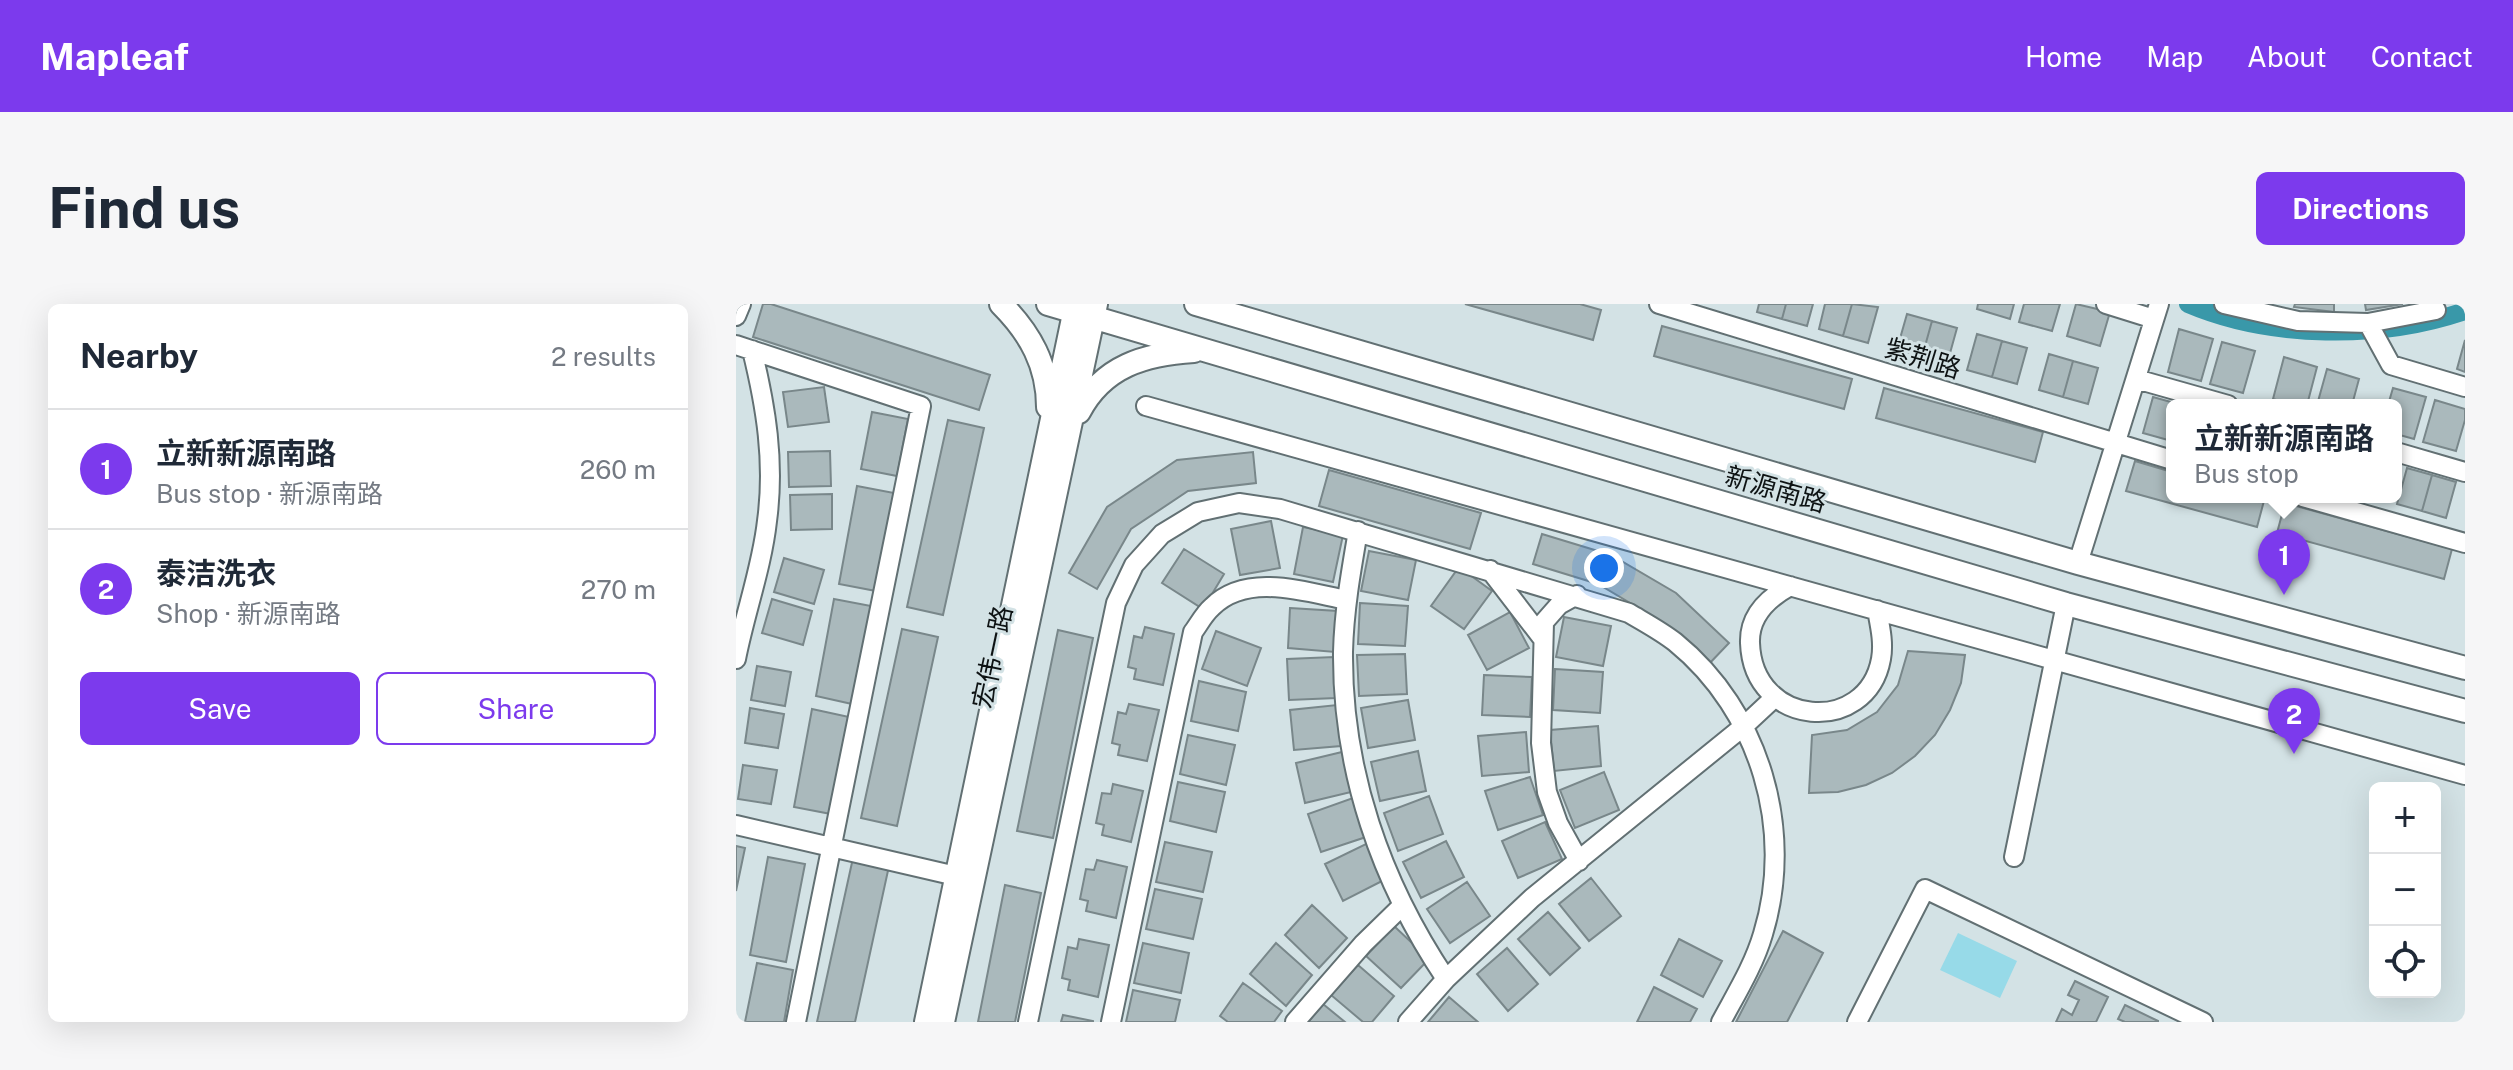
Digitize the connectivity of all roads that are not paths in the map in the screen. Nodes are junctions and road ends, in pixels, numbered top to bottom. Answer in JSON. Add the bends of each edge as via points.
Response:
{"nodes":[{"id":1,"x":741,"y":304,"type":"edge"},
{"id":2,"x":1001,"y":304,"type":"edge"},
{"id":3,"x":1048,"y":304,"type":"edge"},
{"id":4,"x":1659,"y":304,"type":"edge"},
{"id":5,"x":2106,"y":304,"type":"edge"},
{"id":6,"x":2224,"y":304,"type":"edge"},
{"id":7,"x":1200,"y":305,"type":"edge"},
{"id":8,"x":1085,"y":309,"type":"edge"},
{"id":9,"x":2436,"y":310,"type":"dead end"},
{"id":10,"x":2157,"y":312,"type":"edge"},
{"id":11,"x":736,"y":316,"type":"edge"},
{"id":12,"x":2368,"y":323,"type":"junction"},
{"id":13,"x":744,"y":347,"type":"edge"},
{"id":14,"x":1208,"y":350,"type":"junction"},
{"id":15,"x":2136,"y":379,"type":"junction"},
{"id":16,"x":2465,"y":387,"type":"edge"},
{"id":17,"x":2207,"y":399,"type":"edge"},
{"id":18,"x":1146,"y":406,"type":"dead end"},
{"id":19,"x":1058,"y":435,"type":"junction"},
{"id":20,"x":2115,"y":444,"type":"junction"},
{"id":21,"x":2402,"y":454,"type":"edge"},
{"id":22,"x":2166,"y":458,"type":"edge"},
{"id":23,"x":2465,"y":472,"type":"edge"},
{"id":24,"x":2324,"y":503,"type":"edge"},
{"id":25,"x":1358,"y":531,"type":"junction"},
{"id":26,"x":2465,"y":543,"type":"edge"},
{"id":27,"x":2078,"y":563,"type":"junction"},
{"id":28,"x":1490,"y":570,"type":"junction"},
{"id":29,"x":1790,"y":586,"type":"junction"},
{"id":30,"x":1577,"y":595,"type":"junction"},
{"id":31,"x":1347,"y":600,"type":"junction"},
{"id":32,"x":2066,"y":604,"type":"junction"},
{"id":33,"x":1877,"y":610,"type":"junction"},
{"id":34,"x":1543,"y":639,"type":"junction"},
{"id":35,"x":736,"y":659,"type":"edge"},
{"id":36,"x":2054,"y":660,"type":"junction"},
{"id":37,"x":2465,"y":668,"type":"edge"},
{"id":38,"x":1774,"y":698,"type":"junction"},
{"id":39,"x":2465,"y":711,"type":"edge"},
{"id":40,"x":1744,"y":726,"type":"junction"},
{"id":41,"x":2465,"y":775,"type":"edge"},
{"id":42,"x":736,"y":825,"type":"edge"},
{"id":43,"x":832,"y":847,"type":"junction"},
{"id":44,"x":2014,"y":857,"type":"dead end"},
{"id":45,"x":1579,"y":861,"type":"junction"},
{"id":46,"x":956,"y":876,"type":"junction"},
{"id":47,"x":1402,"y":906,"type":"junction"},
{"id":48,"x":1446,"y":979,"type":"junction"},
{"id":49,"x":796,"y":1022,"type":"edge"},
{"id":50,"x":926,"y":1022,"type":"edge"},
{"id":51,"x":943,"y":1022,"type":"edge"},
{"id":52,"x":1028,"y":1022,"type":"edge"},
{"id":53,"x":1111,"y":1022,"type":"edge"},
{"id":54,"x":1295,"y":1022,"type":"edge"},
{"id":55,"x":1408,"y":1022,"type":"edge"},
{"id":56,"x":1721,"y":1022,"type":"edge"},
{"id":57,"x":1857,"y":1022,"type":"edge"},
{"id":58,"x":2203,"y":1022,"type":"edge"}],
"edges":[{"from":1,"to":11,"type":"street"},
{"from":2,"to":19,"type":"main road","via":[[1020,323],[1041,360]]},
{"from":3,"to":8,"type":"main road","name":"新源南路"},
{"from":4,"to":20,"type":"street","name":"紫荆路"},
{"from":5,"to":10,"type":"street"},
{"from":6,"to":12,"type":"street","via":[[2298,321]]},
{"from":7,"to":27,"type":"main road","name":"新源南路"},
{"from":8,"to":14,"type":"main road","name":"新源南路"},
{"from":8,"to":19,"type":"main road","name":"宏伟一路"},
{"from":9,"to":12,"type":"street"},
{"from":10,"to":15,"type":"street"},
{"from":12,"to":16,"type":"street","via":[[2391,365]]},
{"from":13,"to":35,"type":"street","via":[[766,406],[771,464],[767,522]]},
{"from":13,"to":43,"type":"street","via":[[921,406]]},
{"from":14,"to":19,"type":"main road","via":[[1165,353],[1107,375]]},
{"from":14,"to":32,"type":"main road","name":"新源南路"},
{"from":15,"to":17,"type":"street"},
{"from":15,"to":20,"type":"street"},
{"from":18,"to":29,"type":"street"},
{"from":19,"to":46,"type":"main road","name":"宏伟一路"},
{"from":19,"to":51,"type":"main road","name":"宏伟一路"},
{"from":20,"to":22,"type":"street","name":"紫荆路"},
{"from":20,"to":27,"type":"street"},
{"from":21,"to":23,"type":"street"},
{"from":24,"to":26,"type":"street"},
{"from":25,"to":28,"type":"street"},
{"from":25,"to":31,"type":"street"},
{"from":25,"to":52,"type":"street","via":[[1239,503],[1198,512],[1162,534],[1134,565],[1116,603]]},
{"from":27,"to":37,"type":"main road","name":"新源南路"},
{"from":28,"to":30,"type":"street"},
{"from":28,"to":34,"type":"street"},
{"from":29,"to":33,"type":"street"},
{"from":29,"to":38,"type":"street","via":[[1757,614],[1750,636],[1759,681]]},
{"from":30,"to":34,"type":"street","via":[[1544,622]]},
{"from":30,"to":40,"type":"street","via":[[1629,613],[1675,642],[1714,681]]},
{"from":31,"to":47,"type":"street","via":[[1344,665],[1352,757],[1380,858]]},
{"from":31,"to":53,"type":"street","via":[[1275,586],[1242,589],[1213,605],[1193,632]]},
{"from":32,"to":36,"type":"street"},
{"from":32,"to":39,"type":"main road","name":"新源南路"},
{"from":33,"to":36,"type":"street"},
{"from":33,"to":38,"type":"street","via":[[1881,660],[1873,681],[1858,698],[1816,713]]},
{"from":34,"to":45,"type":"street","via":[[1541,743],[1547,792]]},
{"from":36,"to":41,"type":"street"},
{"from":36,"to":44,"type":"street"},
{"from":38,"to":40,"type":"street"},
{"from":40,"to":45,"type":"street"},
{"from":40,"to":56,"type":"street","via":[[1765,776],[1775,829],[1774,883],[1763,935]]},
{"from":42,"to":43,"type":"street"},
{"from":43,"to":46,"type":"street"},
{"from":43,"to":49,"type":"street"},
{"from":45,"to":48,"type":"street"},
{"from":46,"to":50,"type":"main road","name":"宏伟一路"},
{"from":47,"to":48,"type":"street"},
{"from":47,"to":54,"type":"street"},
{"from":48,"to":55,"type":"street"},
{"from":57,"to":58,"type":"street","via":[[1925,889]]}]}
